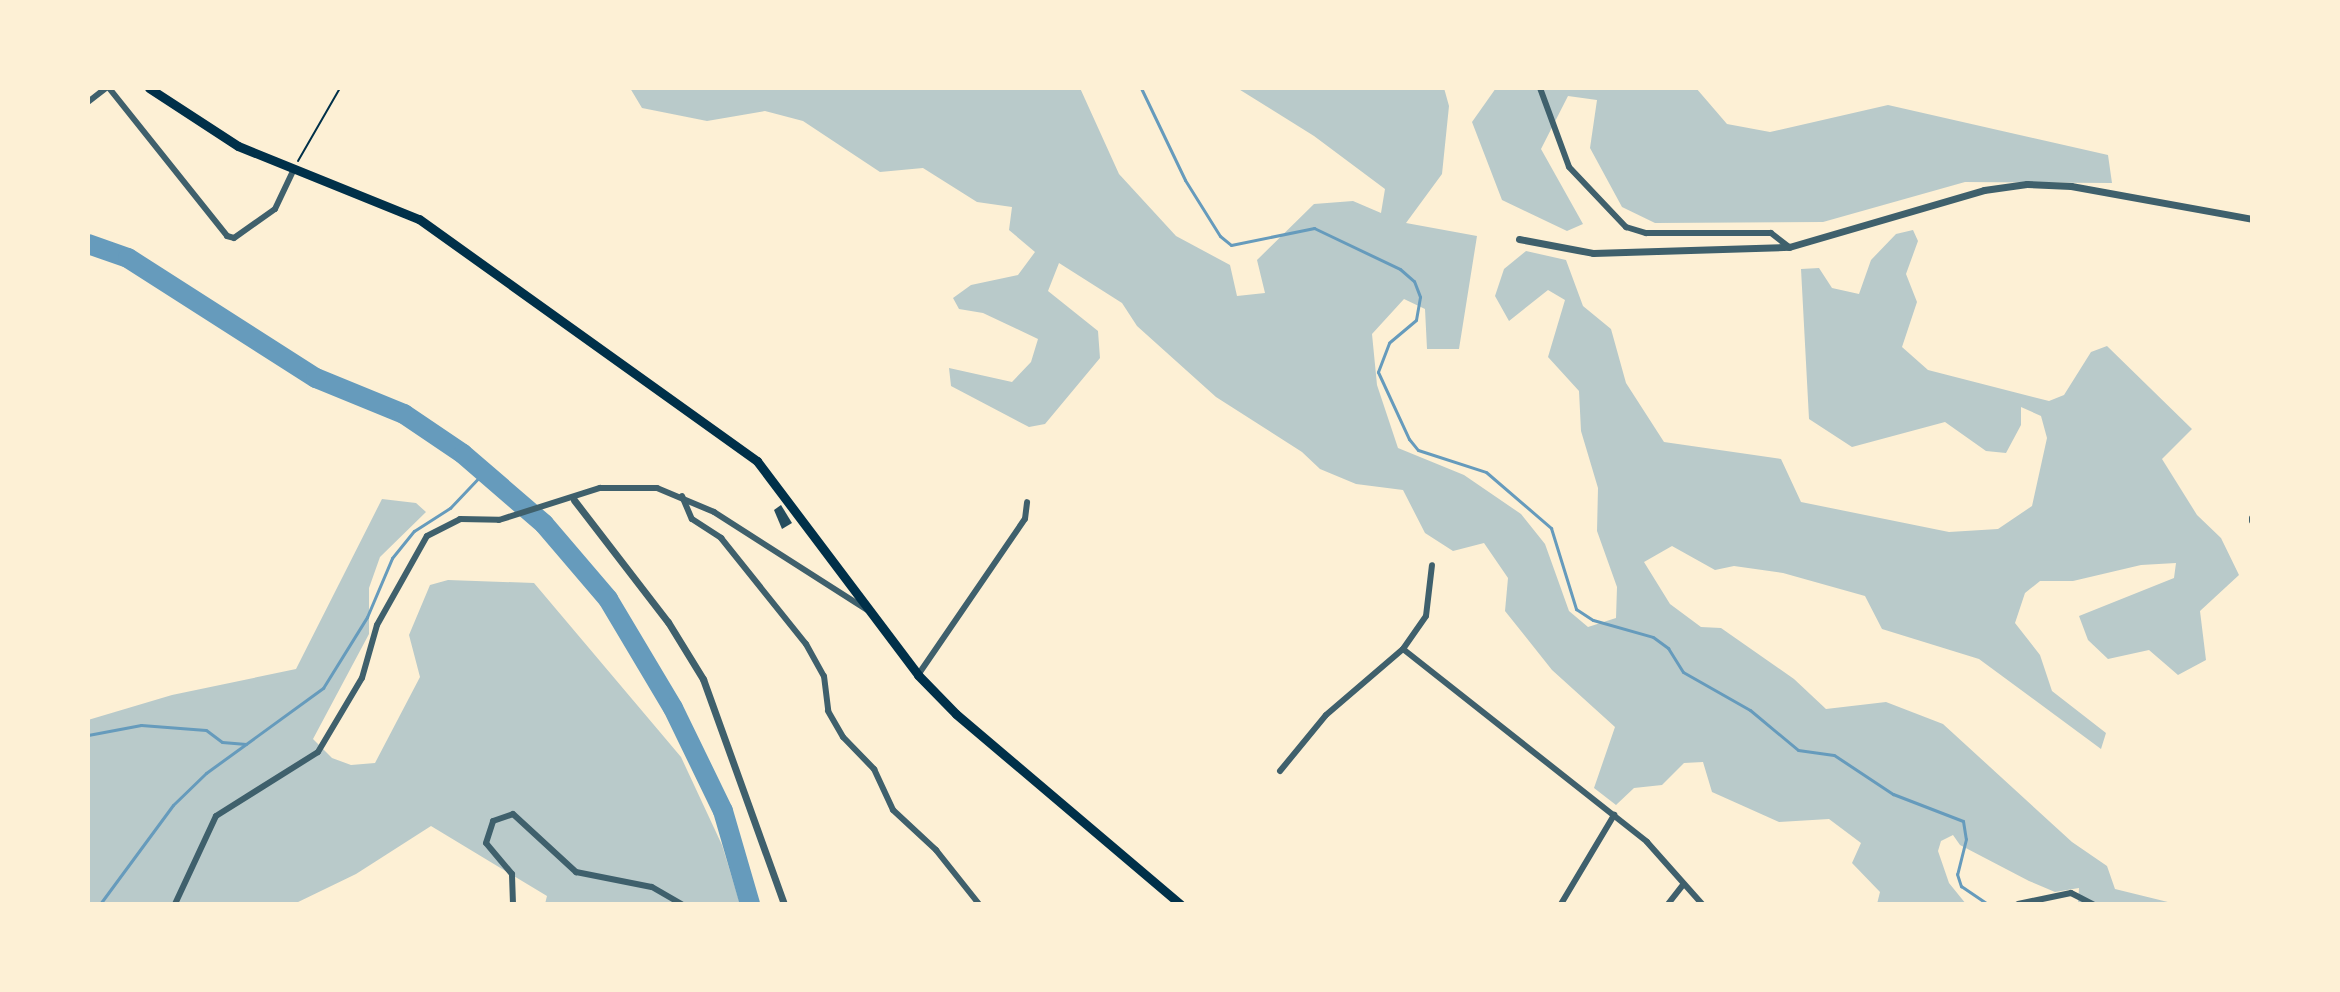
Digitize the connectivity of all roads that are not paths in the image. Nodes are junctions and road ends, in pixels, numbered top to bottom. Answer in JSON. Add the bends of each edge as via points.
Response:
{"nodes":[{"id":1,"x":107,"y":88,"type":"edge"},
{"id":2,"x":149,"y":88,"type":"edge"},
{"id":3,"x":1540,"y":88,"type":"edge"},
{"id":4,"x":88,"y":102,"type":"edge"},
{"id":5,"x":294,"y":169,"type":"junction"},
{"id":6,"x":2252,"y":219,"type":"edge"},
{"id":7,"x":1519,"y":239,"type":"dead end"},
{"id":8,"x":1789,"y":247,"type":"junction"},
{"id":9,"x":682,"y":496,"type":"junction"},
{"id":10,"x":569,"y":501,"type":"junction"},
{"id":11,"x":1027,"y":502,"type":"dead end"},
{"id":12,"x":1432,"y":565,"type":"dead end"},
{"id":13,"x":873,"y":614,"type":"junction"},
{"id":14,"x":1403,"y":649,"type":"junction"},
{"id":15,"x":918,"y":675,"type":"junction"},
{"id":16,"x":1280,"y":771,"type":"dead end"},
{"id":17,"x":1614,"y":815,"type":"junction"},
{"id":18,"x":1683,"y":885,"type":"junction"},
{"id":19,"x":175,"y":904,"type":"edge"},
{"id":20,"x":513,"y":904,"type":"edge"},
{"id":21,"x":682,"y":904,"type":"edge"},
{"id":22,"x":784,"y":904,"type":"edge"},
{"id":23,"x":979,"y":904,"type":"edge"},
{"id":24,"x":1180,"y":904,"type":"edge"},
{"id":25,"x":1561,"y":904,"type":"edge"},
{"id":26,"x":1668,"y":904,"type":"edge"},
{"id":27,"x":1702,"y":904,"type":"edge"},
{"id":28,"x":2018,"y":904,"type":"edge"},
{"id":29,"x":2093,"y":904,"type":"edge"}],
"edges":[{"from":1,"to":4,"type":"street"},
{"from":1,"to":5,"type":"street","via":[[227,236],[234,238],[275,209]]},
{"from":2,"to":5,"type":"main road","via":[[238,146]]},
{"from":3,"to":8,"type":"street","via":[[1569,167],[1626,227],[1646,233],[1771,233]]},
{"from":5,"to":13,"type":"main road","via":[[419,219],[757,461]]},
{"from":6,"to":8,"type":"street","via":[[2071,186],[2027,184],[1984,190]]},
{"from":7,"to":8,"type":"street","via":[[1593,253]]},
{"from":9,"to":10,"type":"street","via":[[632,486],[600,488]]},
{"from":9,"to":13,"type":"street","via":[[757,537]]},
{"from":9,"to":23,"type":"street","via":[[692,519],[721,538],[806,644],[824,676],[828,711],[843,737],[874,769],[893,810],[936,850]]},
{"from":10,"to":19,"type":"street","via":[[499,520],[460,519],[427,536],[377,625],[362,678],[318,752],[216,816]]},
{"from":10,"to":22,"type":"street","via":[[668,622],[703,679]]},
{"from":11,"to":15,"type":"street","via":[[1025,519]]},
{"from":12,"to":14,"type":"street","via":[[1426,616]]},
{"from":13,"to":15,"type":"main road"},
{"from":14,"to":16,"type":"street","via":[[1326,715]]},
{"from":14,"to":17,"type":"street"},
{"from":15,"to":24,"type":"main road","via":[[956,714]]},
{"from":17,"to":18,"type":"street","via":[[1647,842]]},
{"from":17,"to":25,"type":"street"},
{"from":18,"to":26,"type":"street"},
{"from":18,"to":27,"type":"street"},
{"from":20,"to":21,"type":"street","via":[[512,874],[486,843],[493,821],[513,814],[576,872],[652,887]]},
{"from":28,"to":29,"type":"street","via":[[2071,893]]}]}
